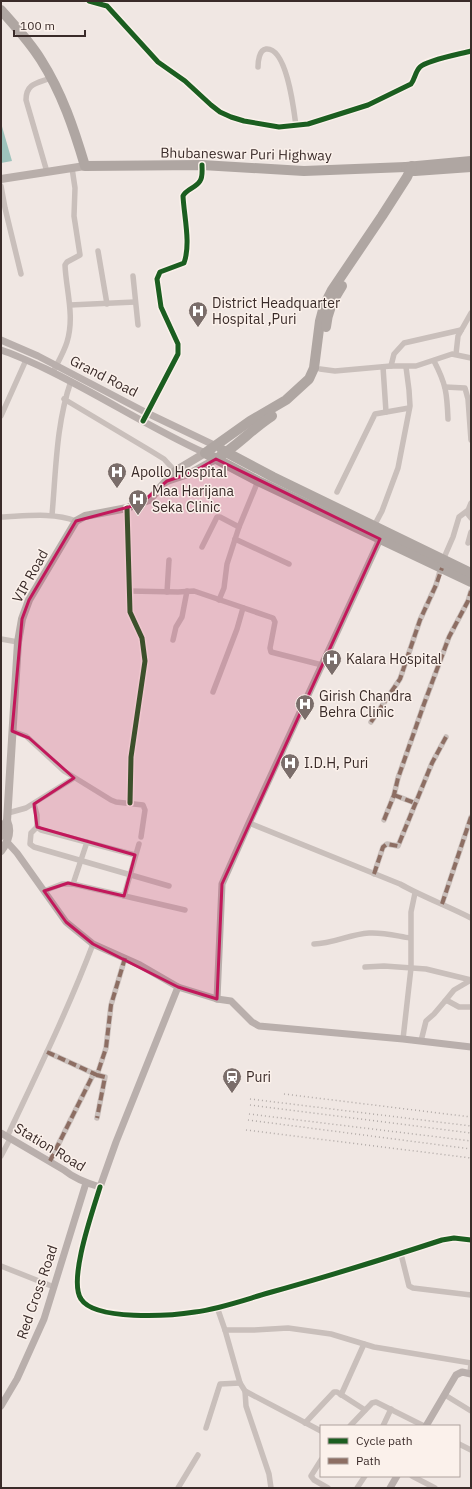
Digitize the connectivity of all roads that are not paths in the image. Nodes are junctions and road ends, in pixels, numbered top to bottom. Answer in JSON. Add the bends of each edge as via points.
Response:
{"nodes":[{"id":1,"x":88,"y":1,"type":"edge"},
{"id":2,"x":112,"y":1,"type":"edge"},
{"id":3,"x":105,"y":4,"type":"edge"},
{"id":4,"x":1,"y":10,"type":"edge"},
{"id":5,"x":471,"y":51,"type":"edge"},
{"id":6,"x":258,"y":67,"type":"dead end"},
{"id":7,"x":51,"y":78,"type":"junction"},
{"id":8,"x":296,"y":126,"type":"junction"},
{"id":9,"x":471,"y":161,"type":"edge"},
{"id":10,"x":202,"y":165,"type":"junction"},
{"id":11,"x":85,"y":166,"type":"junction"},
{"id":12,"x":72,"y":168,"type":"junction"},
{"id":13,"x":412,"y":168,"type":"junction"},
{"id":14,"x":471,"y":168,"type":"edge"},
{"id":15,"x":47,"y":172,"type":"junction"},
{"id":16,"x":1,"y":179,"type":"edge"},
{"id":17,"x":1,"y":186,"type":"edge"},
{"id":18,"x":98,"y":251,"type":"dead end"},
{"id":19,"x":21,"y":274,"type":"dead end"},
{"id":20,"x":133,"y":276,"type":"dead end"},
{"id":21,"x":135,"y":302,"type":"junction"},
{"id":22,"x":107,"y":304,"type":"junction"},
{"id":23,"x":70,"y":305,"type":"junction"},
{"id":24,"x":471,"y":313,"type":"edge"},
{"id":25,"x":138,"y":325,"type":"dead end"},
{"id":26,"x":460,"y":330,"type":"junction"},
{"id":27,"x":322,"y":334,"type":"junction"},
{"id":28,"x":1,"y":340,"type":"edge"},
{"id":29,"x":1,"y":350,"type":"edge"},
{"id":30,"x":456,"y":354,"type":"junction"},
{"id":31,"x":471,"y":358,"type":"edge"},
{"id":32,"x":26,"y":360,"type":"junction"},
{"id":33,"x":434,"y":361,"type":"junction"},
{"id":34,"x":391,"y":366,"type":"junction"},
{"id":35,"x":383,"y":367,"type":"junction"},
{"id":36,"x":406,"y":367,"type":"junction"},
{"id":37,"x":55,"y":369,"type":"junction"},
{"id":38,"x":320,"y":369,"type":"junction"},
{"id":39,"x":71,"y":381,"type":"junction"},
{"id":40,"x":445,"y":387,"type":"junction"},
{"id":41,"x":64,"y":399,"type":"junction"},
{"id":42,"x":409,"y":408,"type":"junction"},
{"id":43,"x":386,"y":412,"type":"junction"},
{"id":44,"x":147,"y":413,"type":"junction"},
{"id":45,"x":1,"y":416,"type":"edge"},
{"id":46,"x":448,"y":419,"type":"dead end"},
{"id":47,"x":143,"y":421,"type":"junction"},
{"id":48,"x":471,"y":440,"type":"edge"},
{"id":49,"x":216,"y":446,"type":"junction"},
{"id":50,"x":205,"y":452,"type":"junction"},
{"id":51,"x":227,"y":452,"type":"junction"},
{"id":52,"x":216,"y":459,"type":"junction"},
{"id":53,"x":175,"y":471,"type":"junction"},
{"id":54,"x":167,"y":481,"type":"junction"},
{"id":55,"x":258,"y":481,"type":"junction"},
{"id":56,"x":337,"y":492,"type":"dead end"},
{"id":57,"x":471,"y":503,"type":"edge"},
{"id":58,"x":127,"y":508,"type":"junction"},
{"id":59,"x":467,"y":511,"type":"junction"},
{"id":60,"x":52,"y":515,"type":"junction"},
{"id":61,"x":1,"y":517,"type":"edge"},
{"id":62,"x":471,"y":518,"type":"edge"},
{"id":63,"x":76,"y":521,"type":"junction"},
{"id":64,"x":239,"y":527,"type":"junction"},
{"id":65,"x":372,"y":530,"type":"junction"},
{"id":66,"x":471,"y":532,"type":"edge"},
{"id":67,"x":380,"y":539,"type":"junction"},
{"id":68,"x":235,"y":540,"type":"junction"},
{"id":69,"x":468,"y":543,"type":"dead end"},
{"id":70,"x":202,"y":547,"type":"dead end"},
{"id":71,"x":169,"y":560,"type":"dead end"},
{"id":72,"x":289,"y":564,"type":"dead end"},
{"id":73,"x":442,"y":564,"type":"junction"},
{"id":74,"x":471,"y":573,"type":"edge"},
{"id":75,"x":471,"y":582,"type":"edge"},
{"id":76,"x":129,"y":591,"type":"junction"},
{"id":77,"x":187,"y":591,"type":"junction"},
{"id":78,"x":471,"y":591,"type":"edge"},
{"id":79,"x":167,"y":592,"type":"junction"},
{"id":80,"x":219,"y":600,"type":"junction"},
{"id":81,"x":243,"y":608,"type":"junction"},
{"id":82,"x":1,"y":639,"type":"edge"},
{"id":83,"x":173,"y":640,"type":"dead end"},
{"id":84,"x":18,"y":642,"type":"junction"},
{"id":85,"x":322,"y":665,"type":"junction"},
{"id":86,"x":213,"y":692,"type":"dead end"},
{"id":87,"x":371,"y":722,"type":"dead end"},
{"id":88,"x":12,"y":731,"type":"junction"},
{"id":89,"x":446,"y":737,"type":"dead end"},
{"id":90,"x":74,"y":778,"type":"junction"},
{"id":91,"x":394,"y":795,"type":"junction"},
{"id":92,"x":130,"y":803,"type":"junction"},
{"id":93,"x":415,"y":803,"type":"junction"},
{"id":94,"x":34,"y":804,"type":"junction"},
{"id":95,"x":7,"y":817,"type":"junction"},
{"id":96,"x":471,"y":817,"type":"edge"},
{"id":97,"x":384,"y":820,"type":"dead end"},
{"id":98,"x":249,"y":823,"type":"junction"},
{"id":99,"x":37,"y":827,"type":"junction"},
{"id":100,"x":141,"y":837,"type":"dead end"},
{"id":101,"x":4,"y":839,"type":"edge"},
{"id":102,"x":87,"y":842,"type":"junction"},
{"id":103,"x":138,"y":844,"type":"dead end"},
{"id":104,"x":1,"y":851,"type":"edge"},
{"id":105,"x":135,"y":855,"type":"junction"},
{"id":106,"x":82,"y":861,"type":"junction"},
{"id":107,"x":374,"y":874,"type":"junction"},
{"id":108,"x":130,"y":875,"type":"junction"},
{"id":109,"x":73,"y":884,"type":"junction"},
{"id":110,"x":169,"y":886,"type":"dead end"},
{"id":111,"x":44,"y":891,"type":"junction"},
{"id":112,"x":415,"y":892,"type":"junction"},
{"id":113,"x":124,"y":896,"type":"junction"},
{"id":114,"x":442,"y":904,"type":"junction"},
{"id":115,"x":185,"y":910,"type":"dead end"},
{"id":116,"x":471,"y":918,"type":"edge"},
{"id":117,"x":410,"y":938,"type":"junction"},
{"id":118,"x":94,"y":944,"type":"junction"},
{"id":119,"x":314,"y":944,"type":"dead end"},
{"id":120,"x":125,"y":958,"type":"junction"},
{"id":121,"x":365,"y":967,"type":"dead end"},
{"id":122,"x":411,"y":968,"type":"junction"},
{"id":123,"x":178,"y":987,"type":"junction"},
{"id":124,"x":217,"y":998,"type":"junction"},
{"id":125,"x":445,"y":1001,"type":"junction"},
{"id":126,"x":471,"y":1007,"type":"edge"},
{"id":127,"x":403,"y":1039,"type":"junction"},
{"id":128,"x":421,"y":1041,"type":"junction"},
{"id":129,"x":471,"y":1047,"type":"edge"},
{"id":130,"x":47,"y":1052,"type":"junction"},
{"id":131,"x":96,"y":1074,"type":"junction"},
{"id":132,"x":97,"y":1118,"type":"dead end"},
{"id":133,"x":6,"y":1138,"type":"edge"},
{"id":134,"x":1,"y":1156,"type":"edge"},
{"id":135,"x":50,"y":1162,"type":"junction"},
{"id":136,"x":72,"y":1176,"type":"junction"},
{"id":137,"x":86,"y":1183,"type":"junction"},
{"id":138,"x":100,"y":1188,"type":"junction"},
{"id":139,"x":471,"y":1240,"type":"edge"},
{"id":140,"x":401,"y":1254,"type":"junction"},
{"id":141,"x":1,"y":1266,"type":"edge"},
{"id":142,"x":54,"y":1288,"type":"junction"},
{"id":143,"x":471,"y":1295,"type":"edge"},
{"id":144,"x":217,"y":1307,"type":"junction"},
{"id":145,"x":225,"y":1330,"type":"junction"},
{"id":146,"x":364,"y":1344,"type":"junction"},
{"id":147,"x":471,"y":1362,"type":"edge"},
{"id":148,"x":471,"y":1374,"type":"edge"},
{"id":149,"x":240,"y":1383,"type":"junction"},
{"id":150,"x":245,"y":1391,"type":"junction"},
{"id":151,"x":444,"y":1394,"type":"junction"},
{"id":152,"x":341,"y":1395,"type":"junction"},
{"id":153,"x":1,"y":1406,"type":"edge"},
{"id":154,"x":391,"y":1409,"type":"junction"},
{"id":155,"x":366,"y":1410,"type":"junction"},
{"id":156,"x":471,"y":1411,"type":"edge"},
{"id":157,"x":305,"y":1423,"type":"junction"},
{"id":158,"x":351,"y":1425,"type":"edge"},
{"id":159,"x":383,"y":1425,"type":"edge"},
{"id":160,"x":423,"y":1425,"type":"edge"},
{"id":161,"x":426,"y":1425,"type":"edge"},
{"id":162,"x":206,"y":1428,"type":"dead end"},
{"id":163,"x":320,"y":1430,"type":"edge"},
{"id":164,"x":460,"y":1444,"type":"edge"},
{"id":165,"x":471,"y":1450,"type":"edge"},
{"id":166,"x":198,"y":1455,"type":"dead end"},
{"id":167,"x":320,"y":1462,"type":"edge"},
{"id":168,"x":364,"y":1477,"type":"edge"},
{"id":169,"x":396,"y":1477,"type":"edge"},
{"id":170,"x":414,"y":1477,"type":"edge"},
{"id":171,"x":178,"y":1488,"type":"edge"},
{"id":172,"x":271,"y":1488,"type":"edge"},
{"id":173,"x":328,"y":1488,"type":"edge"},
{"id":174,"x":357,"y":1488,"type":"edge"},
{"id":175,"x":390,"y":1488,"type":"edge"},
{"id":176,"x":435,"y":1488,"type":"edge"}],
"edges":[{"from":1,"to":3,"type":"street"},
{"from":2,"to":3,"type":"street"},
{"from":3,"to":8,"type":"street","via":[[158,62],[185,81],[220,112],[264,125]]},
{"from":4,"to":7,"type":"highway","via":[[33,48]]},
{"from":5,"to":8,"type":"street","via":[[424,64],[411,84],[368,105]]},
{"from":6,"to":8,"type":"street","via":[[260,55],[264,50],[273,50],[279,56],[289,85]]},
{"from":7,"to":11,"type":"highway","via":[[72,122]]},
{"from":7,"to":15,"type":"street","via":[[32,85],[26,94]]},
{"from":9,"to":13,"type":"highway"},
{"from":10,"to":11,"type":"highway","name":"Bhubaneswar Puri Highway"},
{"from":10,"to":13,"type":"highway","name":"Bhubaneswar Puri Highway","via":[[304,171]]},
{"from":10,"to":44,"type":"street","via":[[200,182],[183,196],[186,229],[184,263],[158,275],[161,306],[179,349]]},
{"from":11,"to":12,"type":"main road"},
{"from":12,"to":15,"type":"main road"},
{"from":12,"to":23,"type":"street","via":[[75,188],[74,216],[80,255],[65,265]]},
{"from":13,"to":14,"type":"highway"},
{"from":13,"to":27,"type":"highway","via":[[397,204],[338,292]]},
{"from":15,"to":16,"type":"main road"},
{"from":17,"to":19,"type":"street"},
{"from":18,"to":22,"type":"street"},
{"from":20,"to":21,"type":"street"},
{"from":21,"to":22,"type":"street"},
{"from":21,"to":25,"type":"street"},
{"from":22,"to":23,"type":"street"},
{"from":23,"to":37,"type":"street","via":[[67,342]]},
{"from":24,"to":26,"type":"street"},
{"from":26,"to":30,"type":"street"},
{"from":26,"to":34,"type":"street","via":[[404,342],[394,354]]},
{"from":27,"to":38,"type":"highway"},
{"from":27,"to":49,"type":"highway","via":[[314,368],[303,386]]},
{"from":28,"to":37,"type":"main road","name":"Grand Road"},
{"from":29,"to":32,"type":"main road","name":"Grand Road"},
{"from":30,"to":31,"type":"street"},
{"from":30,"to":33,"type":"street"},
{"from":32,"to":37,"type":"main road","name":"Grand Road"},
{"from":32,"to":45,"type":"street"},
{"from":33,"to":36,"type":"street"},
{"from":33,"to":40,"type":"street"},
{"from":34,"to":35,"type":"street"},
{"from":34,"to":36,"type":"street"},
{"from":35,"to":38,"type":"street","via":[[335,371]]},
{"from":35,"to":43,"type":"street"},
{"from":36,"to":42,"type":"street"},
{"from":37,"to":39,"type":"main road","name":"Grand Road"},
{"from":37,"to":44,"type":"main road","name":"Grand Road"},
{"from":38,"to":51,"type":"highway","via":[[308,391],[258,425]]},
{"from":39,"to":41,"type":"street"},
{"from":39,"to":47,"type":"main road","name":"Grand Road"},
{"from":40,"to":46,"type":"street"},
{"from":40,"to":48,"type":"street","via":[[465,388]]},
{"from":41,"to":53,"type":"street","via":[[164,459]]},
{"from":41,"to":60,"type":"street"},
{"from":42,"to":43,"type":"street"},
{"from":42,"to":65,"type":"street","via":[[398,468]]},
{"from":43,"to":56,"type":"street","via":[[374,416]]},
{"from":44,"to":47,"type":"street"},
{"from":44,"to":49,"type":"main road","name":"Grand Road"},
{"from":47,"to":50,"type":"main road","name":"Grand Road"},
{"from":49,"to":50,"type":"highway"},
{"from":49,"to":51,"type":"highway"},
{"from":50,"to":52,"type":"highway"},
{"from":50,"to":53,"type":"main road"},
{"from":51,"to":52,"type":"highway"},
{"from":51,"to":65,"type":"highway"},
{"from":52,"to":54,"type":"main road","via":[[191,473]]},
{"from":52,"to":55,"type":"highway"},
{"from":53,"to":54,"type":"main road"},
{"from":54,"to":58,"type":"main road","via":[[149,500]]},
{"from":55,"to":64,"type":"street"},
{"from":55,"to":65,"type":"highway"},
{"from":57,"to":59,"type":"street"},
{"from":58,"to":63,"type":"main road","via":[[85,516]]},
{"from":58,"to":76,"type":"street"},
{"from":59,"to":62,"type":"street"},
{"from":59,"to":73,"type":"street","via":[[459,517]]},
{"from":60,"to":61,"type":"street"},
{"from":60,"to":63,"type":"street"},
{"from":63,"to":84,"type":"main road","name":"VIP Road","via":[[29,600]]},
{"from":64,"to":68,"type":"street"},
{"from":64,"to":70,"type":"street","via":[[217,517]]},
{"from":65,"to":67,"type":"highway"},
{"from":65,"to":73,"type":"highway"},
{"from":66,"to":69,"type":"street"},
{"from":67,"to":73,"type":"highway"},
{"from":67,"to":85,"type":"main road"},
{"from":68,"to":72,"type":"street"},
{"from":68,"to":80,"type":"street"},
{"from":71,"to":79,"type":"street"},
{"from":73,"to":74,"type":"highway"},
{"from":73,"to":75,"type":"highway"},
{"from":73,"to":87,"type":"street","via":[[400,679]]},
{"from":76,"to":79,"type":"street"},
{"from":76,"to":92,"type":"street","via":[[130,612],[142,638],[145,661],[131,757]]},
{"from":77,"to":79,"type":"street"},
{"from":77,"to":80,"type":"street"},
{"from":77,"to":83,"type":"street","via":[[182,617],[176,626]]},
{"from":78,"to":91,"type":"street","via":[[449,637]]},
{"from":80,"to":81,"type":"street"},
{"from":81,"to":85,"type":"street","via":[[274,620],[271,652]]},
{"from":81,"to":86,"type":"street"},
{"from":82,"to":84,"type":"street"},
{"from":84,"to":88,"type":"main road","name":"VIP Road"},
{"from":85,"to":98,"type":"main road"},
{"from":88,"to":90,"type":"street","via":[[29,738]]},
{"from":88,"to":95,"type":"main road","name":"VIP Road"},
{"from":89,"to":93,"type":"street"},
{"from":90,"to":92,"type":"street","via":[[110,800]]},
{"from":90,"to":94,"type":"street"},
{"from":91,"to":93,"type":"street"},
{"from":91,"to":97,"type":"street"},
{"from":92,"to":100,"type":"street","via":[[145,807]]},
{"from":93,"to":107,"type":"street","via":[[398,846],[387,844],[383,847]]},
{"from":94,"to":95,"type":"street"},
{"from":94,"to":99,"type":"street"},
{"from":95,"to":101,"type":"main road","name":"VIP Road","via":[[10,827]]},
{"from":96,"to":114,"type":"street"},
{"from":98,"to":107,"type":"street"},
{"from":98,"to":124,"type":"main road","via":[[222,884]]},
{"from":99,"to":102,"type":"street","via":[[40,830]]},
{"from":99,"to":106,"type":"street","via":[[31,833],[32,846]]},
{"from":101,"to":104,"type":"main road"},
{"from":101,"to":111,"type":"main road"},
{"from":102,"to":105,"type":"street"},
{"from":102,"to":106,"type":"street"},
{"from":103,"to":105,"type":"street"},
{"from":105,"to":108,"type":"street"},
{"from":106,"to":108,"type":"street"},
{"from":106,"to":109,"type":"street"},
{"from":107,"to":112,"type":"street"},
{"from":108,"to":110,"type":"street"},
{"from":108,"to":113,"type":"street"},
{"from":109,"to":111,"type":"street","via":[[62,884]]},
{"from":109,"to":113,"type":"street"},
{"from":111,"to":118,"type":"main road","via":[[66,922]]},
{"from":112,"to":114,"type":"street"},
{"from":112,"to":117,"type":"street"},
{"from":113,"to":115,"type":"street"},
{"from":114,"to":116,"type":"street"},
{"from":117,"to":119,"type":"street","via":[[371,933]]},
{"from":117,"to":122,"type":"street"},
{"from":118,"to":120,"type":"main road"},
{"from":118,"to":130,"type":"street"},
{"from":120,"to":123,"type":"main road"},
{"from":120,"to":131,"type":"street","via":[[111,1005],[106,1048]]},
{"from":121,"to":122,"type":"street"},
{"from":122,"to":125,"type":"street","via":[[434,970],[471,980],[454,990]]},
{"from":122,"to":127,"type":"street"},
{"from":123,"to":124,"type":"main road"},
{"from":123,"to":138,"type":"main road"},
{"from":124,"to":127,"type":"main road","via":[[235,1003],[259,1026]]},
{"from":125,"to":126,"type":"street","via":[[459,1007]]},
{"from":125,"to":128,"type":"street","via":[[426,1021]]},
{"from":127,"to":128,"type":"main road"},
{"from":128,"to":129,"type":"main road"},
{"from":130,"to":131,"type":"street"},
{"from":130,"to":133,"type":"street"},
{"from":131,"to":132,"type":"street","via":[[105,1077]]},
{"from":131,"to":135,"type":"street"},
{"from":133,"to":134,"type":"street"},
{"from":133,"to":135,"type":"main road","name":"Station Road"},
{"from":133,"to":136,"type":"main road","via":[[61,1173]]},
{"from":135,"to":136,"type":"main road","name":"Station Road"},
{"from":136,"to":137,"type":"main road","name":"Station Road"},
{"from":137,"to":138,"type":"main road","name":"Station Road"},
{"from":137,"to":142,"type":"main road","name":"Red Cross Road"},
{"from":138,"to":144,"type":"street","via":[[79,1261],[77,1283],[80,1299],[87,1306],[97,1310],[139,1316],[195,1312]]},
{"from":139,"to":140,"type":"street","via":[[442,1240]]},
{"from":140,"to":143,"type":"street","via":[[409,1286]]},
{"from":140,"to":144,"type":"street"},
{"from":141,"to":142,"type":"street"},
{"from":142,"to":153,"type":"main road","name":"Red Cross Road","via":[[44,1319]]},
{"from":144,"to":145,"type":"street"},
{"from":145,"to":146,"type":"street","via":[[288,1328],[331,1334]]},
{"from":145,"to":149,"type":"street"},
{"from":146,"to":147,"type":"street"},
{"from":146,"to":152,"type":"street"},
{"from":147,"to":148,"type":"street"},
{"from":148,"to":151,"type":"main road","via":[[458,1373]]},
{"from":149,"to":150,"type":"street"},
{"from":149,"to":162,"type":"street","via":[[220,1384]]},
{"from":150,"to":157,"type":"street"},
{"from":150,"to":172,"type":"street","via":[[246,1406],[269,1474]]},
{"from":151,"to":156,"type":"street"},
{"from":151,"to":161,"type":"main road"},
{"from":152,"to":155,"type":"street"},
{"from":152,"to":157,"type":"street","via":[[337,1392],[332,1393]]},
{"from":154,"to":155,"type":"street","via":[[376,1402]]},
{"from":154,"to":159,"type":"street"},
{"from":154,"to":160,"type":"street"},
{"from":155,"to":158,"type":"street"},
{"from":157,"to":163,"type":"street"},
{"from":164,"to":165,"type":"street"},
{"from":166,"to":171,"type":"street"},
{"from":167,"to":173,"type":"street","via":[[311,1476]]},
{"from":168,"to":174,"type":"street"},
{"from":169,"to":175,"type":"main road"},
{"from":170,"to":176,"type":"street"}]}
